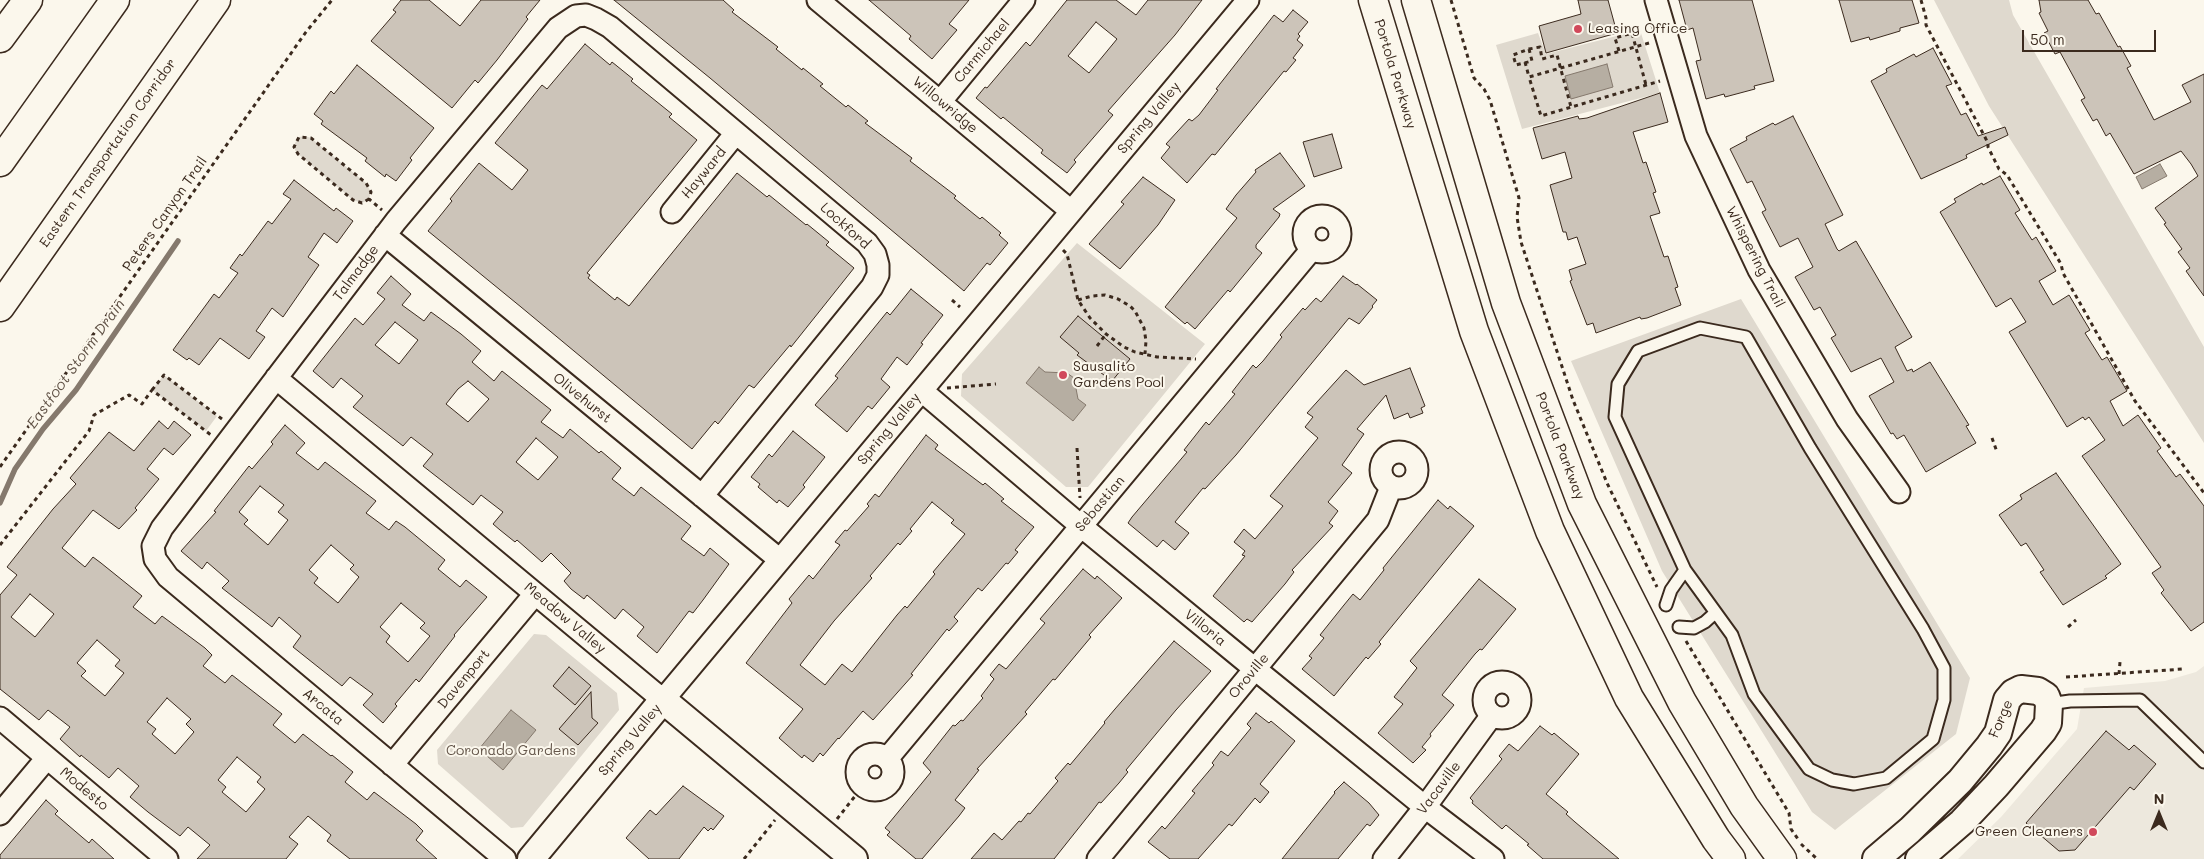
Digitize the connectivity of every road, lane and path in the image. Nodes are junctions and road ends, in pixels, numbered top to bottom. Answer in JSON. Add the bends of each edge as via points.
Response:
{"nodes":[{"id":1,"x":28,"y":0,"type":"edge"},
{"id":2,"x":115,"y":0,"type":"edge"},
{"id":3,"x":216,"y":0,"type":"edge"},
{"id":4,"x":332,"y":0,"type":"edge"},
{"id":5,"x":818,"y":0,"type":"edge"},
{"id":6,"x":1024,"y":0,"type":"edge"},
{"id":7,"x":1248,"y":0,"type":"edge"},
{"id":8,"x":1373,"y":0,"type":"edge"},
{"id":9,"x":1416,"y":0,"type":"edge"},
{"id":10,"x":1656,"y":0,"type":"edge"},
{"id":11,"x":1921,"y":0,"type":"edge"},
{"id":12,"x":576,"y":16,"type":"joint"},
{"id":13,"x":0,"y":38,"type":"edge"},
{"id":14,"x":1650,"y":43,"type":"dead end"},
{"id":15,"x":1636,"y":47,"type":"junction"},
{"id":16,"x":1529,"y":49,"type":"junction"},
{"id":17,"x":1620,"y":51,"type":"junction"},
{"id":18,"x":1525,"y":62,"type":"junction"},
{"id":19,"x":1561,"y":69,"type":"junction"},
{"id":20,"x":1529,"y":77,"type":"junction"},
{"id":21,"x":1660,"y":80,"type":"dead end"},
{"id":22,"x":1646,"y":85,"type":"junction"},
{"id":23,"x":940,"y":102,"type":"junction"},
{"id":24,"x":1571,"y":107,"type":"junction"},
{"id":25,"x":736,"y":134,"type":"junction"},
{"id":26,"x":0,"y":162,"type":"edge"},
{"id":27,"x":369,"y":199,"type":"junction"},
{"id":28,"x":1071,"y":211,"type":"junction"},
{"id":29,"x":672,"y":212,"type":"dead end"},
{"id":30,"x":390,"y":228,"type":"junction"},
{"id":31,"x":1049,"y":238,"type":"junction"},
{"id":32,"x":1312,"y":249,"type":"dead end"},
{"id":33,"x":952,"y":300,"type":"dead end"},
{"id":34,"x":1078,"y":300,"type":"junction"},
{"id":35,"x":0,"y":306,"type":"edge"},
{"id":36,"x":960,"y":307,"type":"dead end"},
{"id":37,"x":1106,"y":334,"type":"junction"},
{"id":38,"x":1097,"y":346,"type":"dead end"},
{"id":39,"x":1145,"y":354,"type":"junction"},
{"id":40,"x":1210,"y":371,"type":"junction"},
{"id":41,"x":276,"y":378,"type":"junction"},
{"id":42,"x":996,"y":384,"type":"dead end"},
{"id":43,"x":152,"y":390,"type":"junction"},
{"id":44,"x":922,"y":391,"type":"junction"},
{"id":45,"x":230,"y":438,"type":"junction"},
{"id":46,"x":1992,"y":438,"type":"dead end"},
{"id":47,"x":1077,"y":448,"type":"dead end"},
{"id":48,"x":1997,"y":452,"type":"dead end"},
{"id":49,"x":0,"y":467,"type":"edge"},
{"id":50,"x":1390,"y":487,"type":"dead end"},
{"id":51,"x":1899,"y":492,"type":"dead end"},
{"id":52,"x":2204,"y":494,"type":"edge"},
{"id":53,"x":702,"y":496,"type":"junction"},
{"id":54,"x":1081,"y":526,"type":"junction"},
{"id":55,"x":0,"y":545,"type":"edge"},
{"id":56,"x":153,"y":546,"type":"joint"},
{"id":57,"x":780,"y":560,"type":"junction"},
{"id":58,"x":1685,"y":570,"type":"junction"},
{"id":59,"x":535,"y":594,"type":"junction"},
{"id":60,"x":1666,"y":606,"type":"dead end"},
{"id":61,"x":1715,"y":613,"type":"junction"},
{"id":62,"x":2076,"y":620,"type":"dead end"},
{"id":63,"x":2068,"y":627,"type":"dead end"},
{"id":64,"x":1679,"y":628,"type":"dead end"},
{"id":65,"x":2120,"y":662,"type":"dead end"},
{"id":66,"x":1255,"y":669,"type":"junction"},
{"id":67,"x":2183,"y":669,"type":"dead end"},
{"id":68,"x":2119,"y":674,"type":"junction"},
{"id":69,"x":2066,"y":677,"type":"dead end"},
{"id":70,"x":663,"y":700,"type":"junction"},
{"id":71,"x":2049,"y":704,"type":"junction"},
{"id":72,"x":1492,"y":715,"type":"dead end"},
{"id":73,"x":0,"y":718,"type":"edge"},
{"id":74,"x":47,"y":758,"type":"junction"},
{"id":75,"x":2204,"y":762,"type":"edge"},
{"id":76,"x":392,"y":765,"type":"junction"},
{"id":77,"x":863,"y":786,"type":"joint"},
{"id":78,"x":788,"y":804,"type":"junction"},
{"id":79,"x":1425,"y":807,"type":"junction"},
{"id":80,"x":0,"y":814,"type":"edge"},
{"id":81,"x":824,"y":834,"type":"junction"},
{"id":82,"x":167,"y":859,"type":"edge"},
{"id":83,"x":505,"y":859,"type":"edge"},
{"id":84,"x":531,"y":859,"type":"edge"},
{"id":85,"x":744,"y":859,"type":"edge"},
{"id":86,"x":854,"y":859,"type":"edge"},
{"id":87,"x":1098,"y":859,"type":"edge"},
{"id":88,"x":1384,"y":859,"type":"edge"},
{"id":89,"x":1494,"y":859,"type":"edge"},
{"id":90,"x":1731,"y":859,"type":"edge"},
{"id":91,"x":1782,"y":859,"type":"edge"},
{"id":92,"x":1876,"y":859,"type":"edge"},
{"id":93,"x":1919,"y":859,"type":"edge"}],
"edges":[{"from":1,"to":13,"type":"main road"},
{"from":2,"to":26,"type":"main road"},
{"from":3,"to":35,"type":"main road","name":"Eastern Transportation Corridor"},
{"from":4,"to":49,"type":"path","name":"Peters Canyon Trail","via":[[306,32]]},
{"from":5,"to":23,"type":"street","name":"Willowridge"},
{"from":6,"to":23,"type":"street","name":"Carmichael"},
{"from":7,"to":28,"type":"street","name":"Spring Valley"},
{"from":8,"to":90,"type":"main road","name":"Portola Parkway","via":[[1474,330],[1550,531],[1629,698]]},
{"from":9,"to":91,"type":"main road","name":"Portola Parkway","via":[[1506,303],[1582,504],[1682,702],[1744,806]]},
{"from":10,"to":51,"type":"street","name":"Whispering Trail","via":[[1696,136],[1759,270],[1847,418]]},
{"from":11,"to":52,"type":"path","via":[[1926,25],[1999,169],[2007,175],[2061,264],[2135,401]]},
{"from":12,"to":25,"type":"street","name":"Lockford","via":[[596,19],[610,27]]},
{"from":12,"to":30,"type":"street","name":"Talmadge","via":[[558,28]]},
{"from":14,"to":15,"type":"path"},
{"from":15,"to":17,"type":"path"},
{"from":15,"to":17,"type":"path","via":[[1632,33],[1616,38]]},
{"from":15,"to":22,"type":"path"},
{"from":16,"to":18,"type":"path","via":[[1532,61]]},
{"from":16,"to":18,"type":"path","via":[[1513,55],[1516,65]]},
{"from":16,"to":19,"type":"path","via":[[1540,47],[1542,59],[1557,55]]},
{"from":17,"to":19,"type":"path"},
{"from":18,"to":20,"type":"path"},
{"from":19,"to":20,"type":"path"},
{"from":19,"to":24,"type":"path"},
{"from":20,"to":24,"type":"path","via":[[1540,116]]},
{"from":21,"to":22,"type":"path"},
{"from":22,"to":24,"type":"path"},
{"from":23,"to":28,"type":"street","name":"Willowridge"},
{"from":25,"to":29,"type":"street","name":"Hayward"},
{"from":25,"to":53,"type":"street","name":"Lockford","via":[[867,242],[875,254],[878,275],[872,287]]},
{"from":27,"to":27,"type":"path","via":[[371,192],[366,183],[311,138],[302,136],[297,140],[294,147],[298,154],[353,200],[362,203]]},
{"from":27,"to":30,"type":"path"},
{"from":28,"to":31,"type":"street","name":"Spring Valley"},
{"from":30,"to":41,"type":"street","name":"Talmadge"},
{"from":30,"to":53,"type":"street","name":"Olivehurst"},
{"from":31,"to":34,"type":"path","via":[[1067,254]]},
{"from":31,"to":44,"type":"street","name":"Spring Valley"},
{"from":32,"to":40,"type":"street","name":"Sebastian"},
{"from":33,"to":36,"type":"path"},
{"from":34,"to":37,"type":"path"},
{"from":34,"to":39,"type":"path","via":[[1105,295],[1130,306],[1144,328]]},
{"from":37,"to":38,"type":"path"},
{"from":37,"to":39,"type":"path","via":[[1124,347]]},
{"from":39,"to":40,"type":"path","via":[[1168,358],[1194,357]]},
{"from":40,"to":54,"type":"street","name":"Sebastian"},
{"from":41,"to":45,"type":"street","name":"Talmadge"},
{"from":41,"to":59,"type":"street","name":"Meadow Valley"},
{"from":42,"to":44,"type":"path"},
{"from":43,"to":45,"type":"path"},
{"from":43,"to":45,"type":"path","via":[[164,375]]},
{"from":43,"to":55,"type":"path","via":[[142,404],[129,395],[94,415],[89,431]]},
{"from":44,"to":54,"type":"street","name":"Villoria"},
{"from":44,"to":57,"type":"street","name":"Spring Valley"},
{"from":45,"to":56,"type":"street","name":"Talmadge","via":[[162,528]]},
{"from":46,"to":48,"type":"path"},
{"from":47,"to":54,"type":"path"},
{"from":50,"to":66,"type":"street","name":"Oroville","via":[[1378,520]]},
{"from":53,"to":57,"type":"street","name":"Olivehurst"},
{"from":54,"to":66,"type":"street","name":"Villoria"},
{"from":54,"to":77,"type":"street","name":"Sebastian","via":[[887,758],[893,766],[891,783],[876,791]]},
{"from":56,"to":76,"type":"street","name":"Arcata","via":[[155,559],[168,577]]},
{"from":57,"to":70,"type":"street","name":"Spring Valley"},
{"from":58,"to":60,"type":"lane","via":[[1671,590]]},
{"from":58,"to":61,"type":"lane"},
{"from":58,"to":61,"type":"lane","via":[[1614,417],[1618,384],[1638,351],[1700,328],[1746,337],[1810,448],[1923,629],[1944,668],[1944,700],[1933,739],[1886,778],[1854,784],[1832,780],[1809,769],[1754,694],[1732,635]]},
{"from":59,"to":70,"type":"street","name":"Meadow Valley"},
{"from":59,"to":76,"type":"street","name":"Davenport"},
{"from":61,"to":64,"type":"lane","via":[[1694,628]]},
{"from":62,"to":63,"type":"path"},
{"from":65,"to":68,"type":"path"},
{"from":66,"to":79,"type":"street","name":"Villoria"},
{"from":66,"to":87,"type":"street","name":"Oroville"},
{"from":67,"to":68,"type":"path"},
{"from":68,"to":69,"type":"path"},
{"from":70,"to":78,"type":"street","name":"Meadow Valley"},
{"from":70,"to":84,"type":"street","name":"Spring Valley"},
{"from":71,"to":75,"type":"lane","via":[[2140,700]]},
{"from":71,"to":92,"type":"street","name":"Forge","via":[[2046,696],[2038,691],[2021,689],[2013,692],[2007,700],[1998,733],[1989,746],[1929,812]]},
{"from":71,"to":93,"type":"street","via":[[2048,724],[2043,731],[1962,822]]},
{"from":72,"to":79,"type":"street","name":"Vacaville"},
{"from":73,"to":74,"type":"street","name":"Modesto"},
{"from":74,"to":80,"type":"street"},
{"from":74,"to":82,"type":"street","name":"Modesto"},
{"from":76,"to":83,"type":"street","name":"Arcata"},
{"from":77,"to":81,"type":"path"},
{"from":78,"to":81,"type":"street","name":"Meadow Valley"},
{"from":78,"to":85,"type":"path"},
{"from":79,"to":88,"type":"street","name":"Vacaville"},
{"from":79,"to":89,"type":"street","name":"Villoria"},
{"from":81,"to":86,"type":"street","name":"Meadow Valley"}]}
